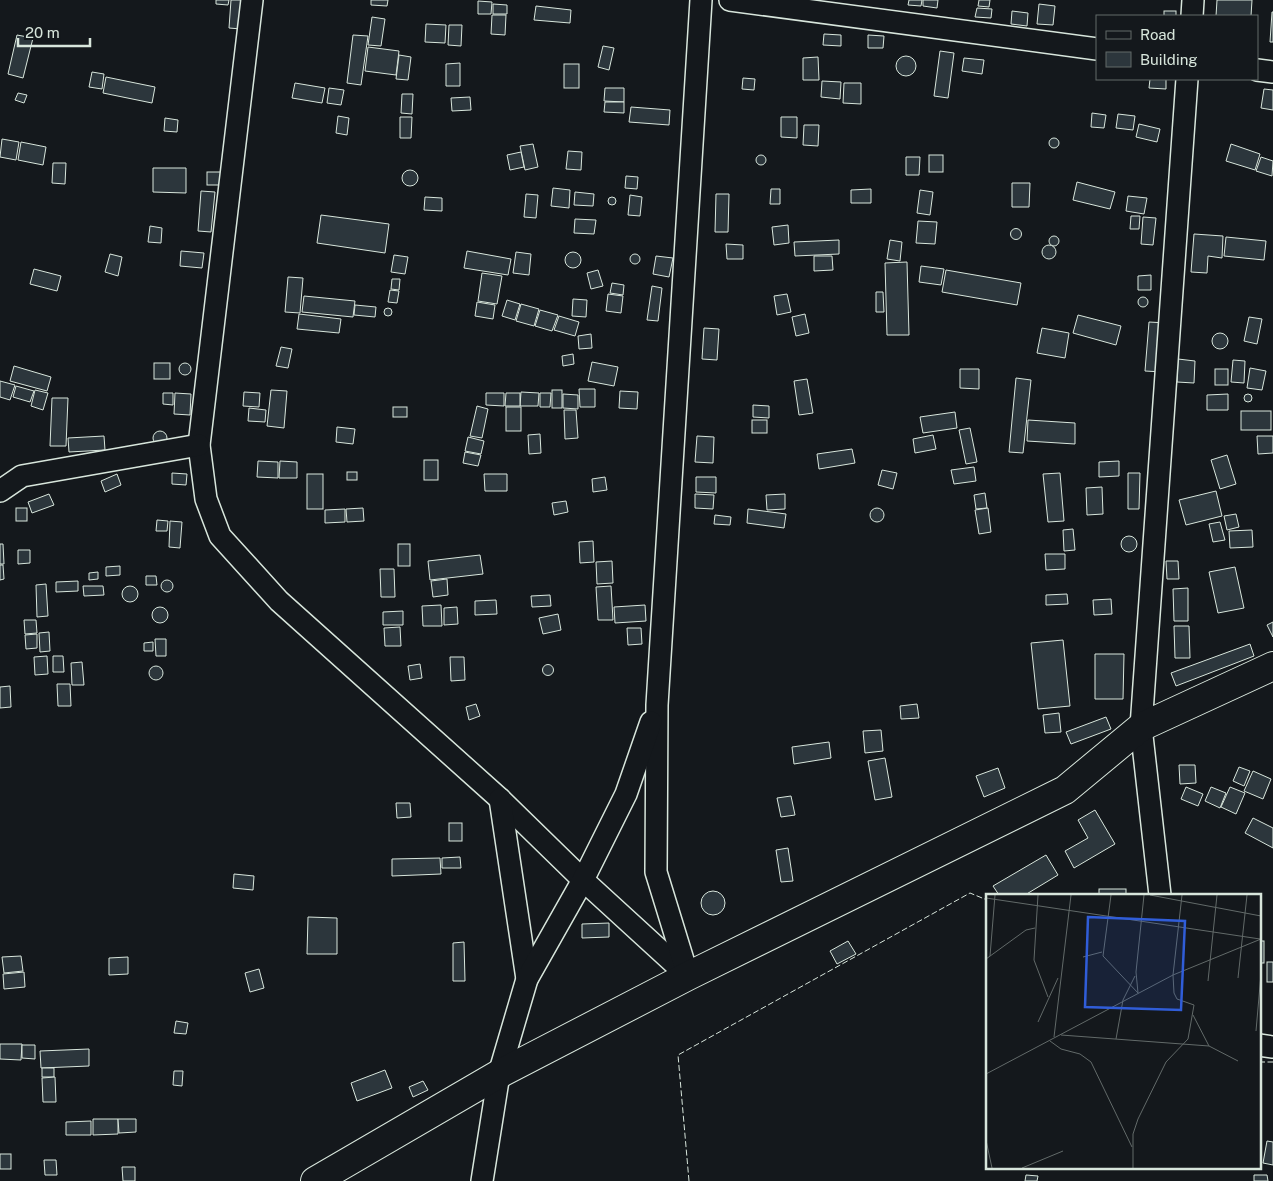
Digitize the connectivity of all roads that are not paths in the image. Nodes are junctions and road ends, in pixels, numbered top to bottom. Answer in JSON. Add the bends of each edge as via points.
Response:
{"nodes":[{"id":1,"x":252,"y":0,"type":"edge"},
{"id":2,"x":701,"y":0,"type":"edge"},
{"id":3,"x":730,"y":0,"type":"edge"},
{"id":4,"x":1193,"y":0,"type":"edge"},
{"id":5,"x":1192,"y":15,"type":"edge"},
{"id":6,"x":1096,"y":49,"type":"edge"},
{"id":7,"x":1258,"y":70,"type":"edge"},
{"id":8,"x":1273,"y":72,"type":"edge"},
{"id":9,"x":1187,"y":80,"type":"edge"},
{"id":10,"x":199,"y":445,"type":"junction"},
{"id":11,"x":0,"y":491,"type":"edge"},
{"id":12,"x":1273,"y":666,"type":"edge"},
{"id":13,"x":657,"y":705,"type":"junction"},
{"id":14,"x":1141,"y":727,"type":"junction"},
{"id":15,"x":500,"y":799,"type":"junction"},
{"id":16,"x":583,"y":880,"type":"junction"},
{"id":17,"x":1160,"y":894,"type":"edge"},
{"id":18,"x":688,"y":976,"type":"junction"},
{"id":19,"x":527,"y":979,"type":"junction"},
{"id":20,"x":1260,"y":1045,"type":"edge"},
{"id":21,"x":1273,"y":1047,"type":"edge"},
{"id":22,"x":499,"y":1074,"type":"junction"},
{"id":23,"x":315,"y":1181,"type":"edge"},
{"id":24,"x":482,"y":1181,"type":"edge"}],
"edges":[{"from":1,"to":10,"type":"street"},
{"from":2,"to":13,"type":"street"},
{"from":3,"to":6,"type":"street"},
{"from":4,"to":5,"type":"street"},
{"from":7,"to":8,"type":"street"},
{"from":9,"to":14,"type":"street"},
{"from":10,"to":11,"type":"street","via":[[22,476]]},
{"from":10,"to":15,"type":"street","via":[[206,499],[220,536],[278,601]]},
{"from":12,"to":14,"type":"main road"},
{"from":13,"to":16,"type":"street","via":[[626,794]]},
{"from":13,"to":18,"type":"street","via":[[656,872]]},
{"from":14,"to":17,"type":"street"},
{"from":14,"to":18,"type":"main road","via":[[1065,790]]},
{"from":15,"to":16,"type":"street"},
{"from":15,"to":19,"type":"street"},
{"from":16,"to":18,"type":"street"},
{"from":16,"to":19,"type":"street"},
{"from":18,"to":22,"type":"main road"},
{"from":19,"to":22,"type":"street"},
{"from":20,"to":21,"type":"street"},
{"from":22,"to":23,"type":"main road"},
{"from":22,"to":24,"type":"street"}]}
